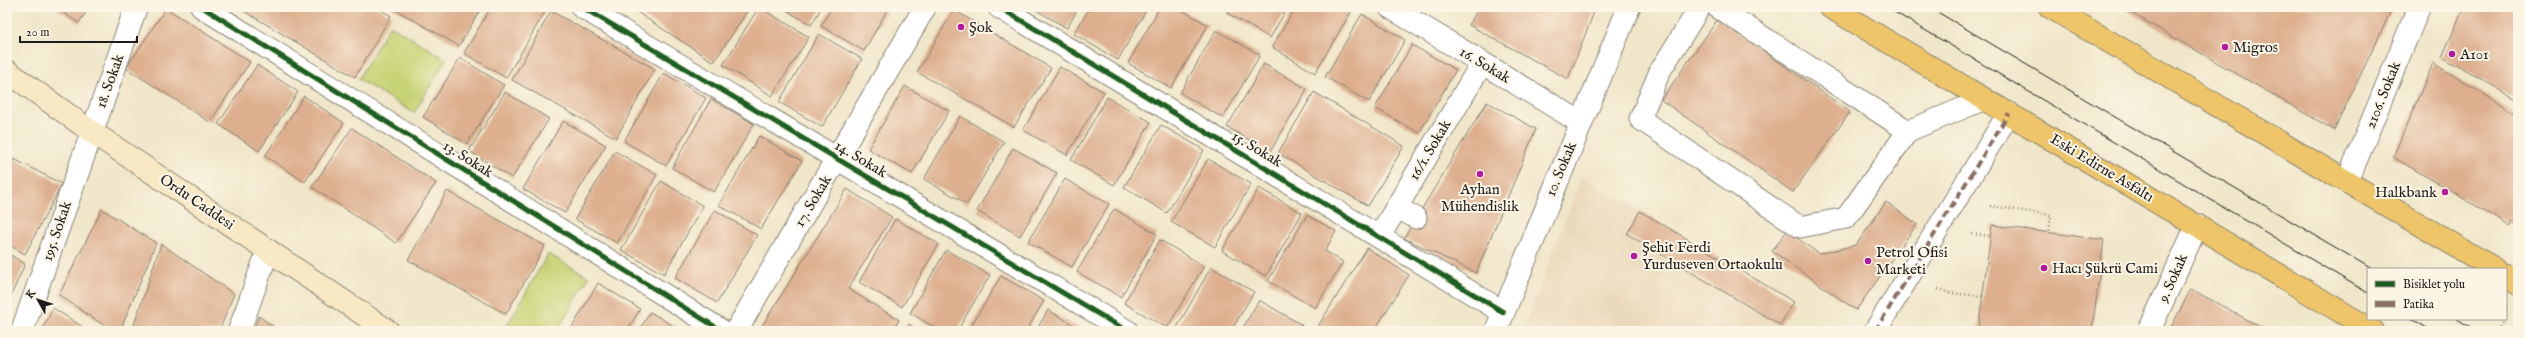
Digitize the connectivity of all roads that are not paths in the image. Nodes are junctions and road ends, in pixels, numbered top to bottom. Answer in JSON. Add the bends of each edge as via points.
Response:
{"nodes":[{"id":1,"x":136,"y":7,"type":"edge"},
{"id":2,"x":202,"y":7,"type":"edge"},
{"id":3,"x":582,"y":7,"type":"edge"},
{"id":4,"x":925,"y":7,"type":"edge"},
{"id":5,"x":999,"y":7,"type":"edge"},
{"id":6,"x":1390,"y":7,"type":"edge"},
{"id":7,"x":1629,"y":7,"type":"edge"},
{"id":8,"x":1700,"y":7,"type":"edge"},
{"id":9,"x":1717,"y":7,"type":"edge"},
{"id":10,"x":1830,"y":7,"type":"edge"},
{"id":11,"x":2050,"y":7,"type":"edge"},
{"id":12,"x":2418,"y":7,"type":"edge"},
{"id":13,"x":1482,"y":63,"type":"junction"},
{"id":14,"x":7,"y":71,"type":"edge"},
{"id":15,"x":1985,"y":99,"type":"junction"},
{"id":16,"x":2008,"y":113,"type":"junction"},
{"id":17,"x":1580,"y":122,"type":"junction"},
{"id":18,"x":1908,"y":130,"type":"junction"},
{"id":19,"x":92,"y":132,"type":"junction"},
{"id":20,"x":838,"y":159,"type":"junction"},
{"id":21,"x":2347,"y":182,"type":"junction"},
{"id":22,"x":1396,"y":207,"type":"junction"},
{"id":23,"x":1416,"y":218,"type":"dead end"},
{"id":24,"x":2197,"y":225,"type":"junction"},
{"id":25,"x":1379,"y":237,"type":"junction"},
{"id":26,"x":268,"y":250,"type":"junction"},
{"id":27,"x":2493,"y":268,"type":"edge"},
{"id":28,"x":2507,"y":277,"type":"edge"},
{"id":29,"x":2518,"y":283,"type":"edge"},
{"id":30,"x":1500,"y":322,"type":"edge"},
{"id":31,"x":22,"y":331,"type":"edge"},
{"id":32,"x":239,"y":331,"type":"edge"},
{"id":33,"x":388,"y":331,"type":"edge"},
{"id":34,"x":722,"y":331,"type":"edge"},
{"id":35,"x":736,"y":331,"type":"edge"},
{"id":36,"x":1127,"y":331,"type":"edge"},
{"id":37,"x":1875,"y":331,"type":"edge"},
{"id":38,"x":2149,"y":331,"type":"edge"},
{"id":39,"x":2373,"y":331,"type":"edge"}],
"edges":[{"from":1,"to":19,"type":"street","name":"18. Sokak"},
{"from":2,"to":34,"type":"street","name":"13. Sokak"},
{"from":3,"to":20,"type":"street","name":"14. Sokak"},
{"from":4,"to":20,"type":"street","name":"17. Sokak"},
{"from":5,"to":25,"type":"street","name":"15. Sokak"},
{"from":6,"to":13,"type":"street","name":"16. Sokak"},
{"from":7,"to":17,"type":"street","name":"10. Sokak"},
{"from":8,"to":18,"type":"lane","via":[[1660,71],[1640,119],[1800,227],[1846,218]]},
{"from":9,"to":18,"type":"lane"},
{"from":10,"to":15,"type":"main road","name":"Eski Edirne Asfaltı"},
{"from":11,"to":21,"type":"main road"},
{"from":12,"to":21,"type":"street","name":"2106. Sokak"},
{"from":13,"to":17,"type":"street","name":"16. Sokak"},
{"from":13,"to":22,"type":"street","name":"16/1. Sokak"},
{"from":14,"to":19,"type":"main road","name":"Ordu Caddesi"},
{"from":15,"to":16,"type":"main road","name":"Eski Edirne Asfaltı"},
{"from":15,"to":18,"type":"lane"},
{"from":16,"to":24,"type":"main road","name":"Eski Edirne Asfaltı"},
{"from":16,"to":37,"type":"street"},
{"from":17,"to":30,"type":"street","name":"10. Sokak"},
{"from":19,"to":26,"type":"main road","name":"Ordu Caddesi"},
{"from":19,"to":31,"type":"street","name":"195. Sokak"},
{"from":20,"to":35,"type":"street","name":"17. Sokak"},
{"from":20,"to":36,"type":"street","name":"14. Sokak"},
{"from":21,"to":27,"type":"main road"},
{"from":22,"to":23,"type":"lane"},
{"from":22,"to":25,"type":"street","name":"16/1. Sokak"},
{"from":24,"to":38,"type":"street","name":"9. Sokak"},
{"from":24,"to":39,"type":"main road","name":"Eski Edirne Asfaltı"},
{"from":25,"to":30,"type":"street","name":"15. Sokak"},
{"from":26,"to":32,"type":"street"},
{"from":26,"to":33,"type":"main road","name":"Ordu Caddesi"},
{"from":28,"to":29,"type":"main road"}]}
